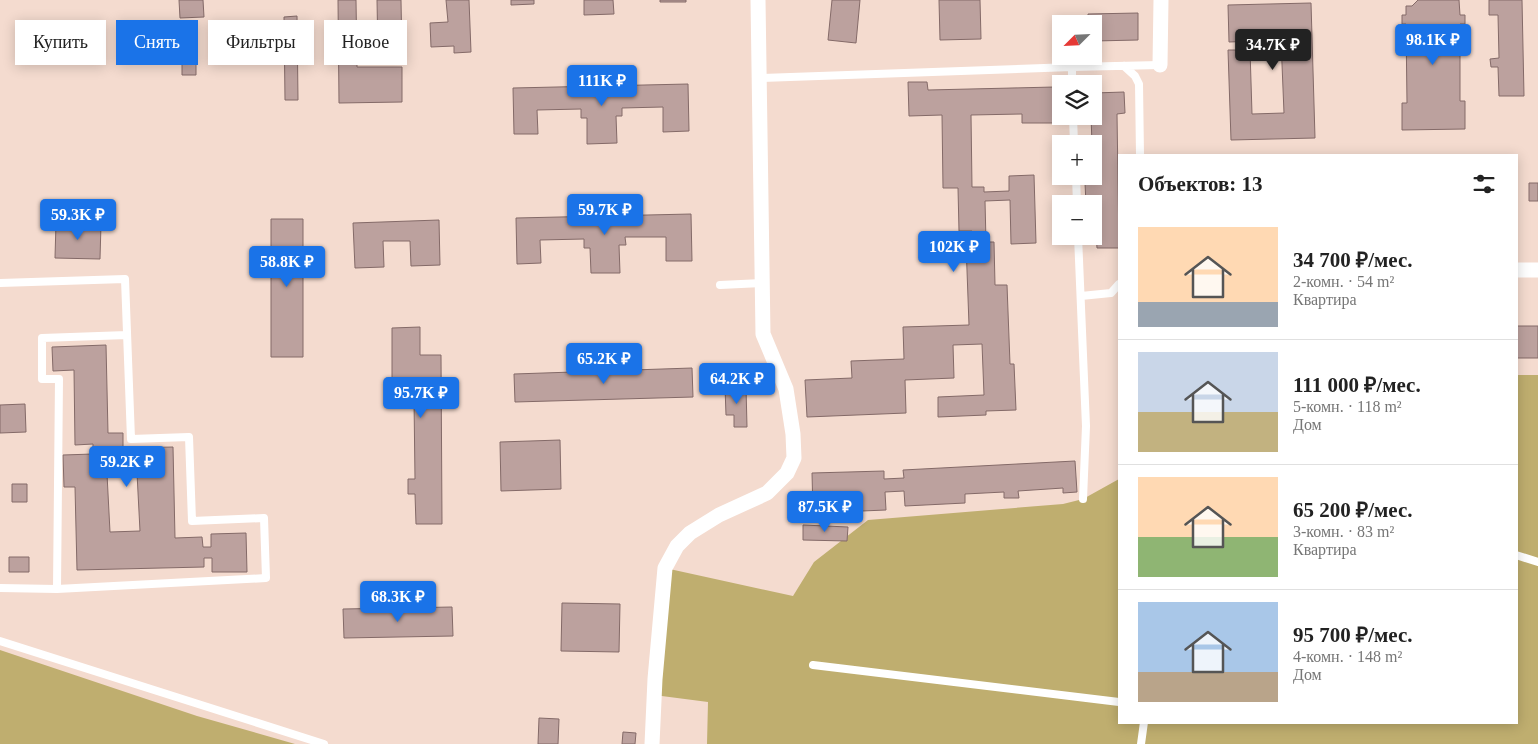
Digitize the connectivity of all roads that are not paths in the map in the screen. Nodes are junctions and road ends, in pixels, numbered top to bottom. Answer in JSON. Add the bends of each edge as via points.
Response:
{"nodes":[{"id":1,"x":758,"y":0,"type":"edge"},
{"id":2,"x":1161,"y":0,"type":"edge"},
{"id":3,"x":1160,"y":65,"type":"joint"},
{"id":4,"x":1124,"y":66,"type":"junction"},
{"id":5,"x":1072,"y":67,"type":"junction"},
{"id":6,"x":1072,"y":75,"type":"edge"},
{"id":7,"x":759,"y":78,"type":"junction"},
{"id":8,"x":1140,"y":154,"type":"edge"},
{"id":9,"x":1078,"y":245,"type":"edge"},
{"id":10,"x":1518,"y":270,"type":"edge"},
{"id":11,"x":1538,"y":270,"type":"edge"},
{"id":12,"x":0,"y":283,"type":"edge"},
{"id":13,"x":762,"y":283,"type":"junction"},
{"id":14,"x":720,"y":285,"type":"dead end"},
{"id":15,"x":1118,"y":285,"type":"edge"},
{"id":16,"x":1081,"y":296,"type":"junction"},
{"id":17,"x":127,"y":335,"type":"junction"},
{"id":18,"x":1083,"y":499,"type":"dead end"},
{"id":19,"x":1518,"y":556,"type":"edge"},
{"id":20,"x":1538,"y":562,"type":"edge"},
{"id":21,"x":0,"y":588,"type":"edge"},
{"id":22,"x":57,"y":589,"type":"junction"},
{"id":23,"x":0,"y":641,"type":"edge"},
{"id":24,"x":813,"y":665,"type":"dead end"},
{"id":25,"x":1118,"y":702,"type":"edge"},
{"id":26,"x":1144,"y":724,"type":"edge"},
{"id":27,"x":324,"y":744,"type":"edge"},
{"id":28,"x":652,"y":744,"type":"edge"},
{"id":29,"x":1141,"y":744,"type":"edge"}],
"edges":[{"from":1,"to":7,"type":"street"},
{"from":2,"to":3,"type":"street"},
{"from":3,"to":4,"type":"lane"},
{"from":4,"to":5,"type":"lane"},
{"from":4,"to":8,"type":"lane","via":[[1139,84]]},
{"from":5,"to":6,"type":"lane"},
{"from":5,"to":7,"type":"lane"},
{"from":7,"to":13,"type":"street"},
{"from":9,"to":16,"type":"lane"},
{"from":10,"to":11,"type":"street"},
{"from":12,"to":17,"type":"lane","via":[[125,279]]},
{"from":13,"to":14,"type":"lane"},
{"from":13,"to":28,"type":"street","via":[[763,334],[786,389],[794,458],[788,473],[767,493],[719,515],[690,533],[665,568]]},
{"from":15,"to":16,"type":"lane","via":[[1111,293]]},
{"from":16,"to":18,"type":"lane","via":[[1086,426]]},
{"from":17,"to":22,"type":"lane","via":[[42,338],[42,379],[59,378]]},
{"from":17,"to":22,"type":"lane","via":[[131,440],[189,437],[192,521],[264,518],[266,578]]},
{"from":19,"to":20,"type":"lane"},
{"from":21,"to":22,"type":"lane"},
{"from":23,"to":27,"type":"lane"},
{"from":24,"to":25,"type":"lane"},
{"from":26,"to":29,"type":"lane"}]}
